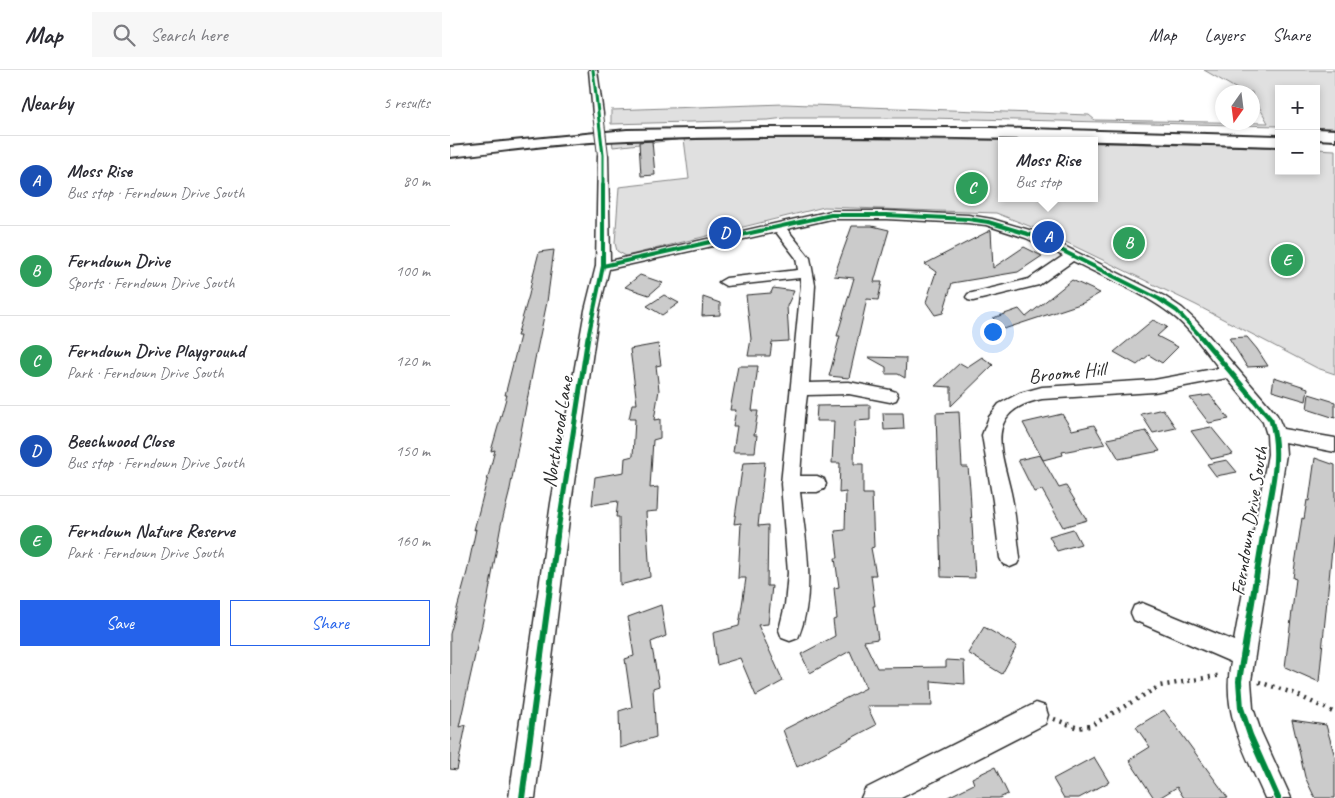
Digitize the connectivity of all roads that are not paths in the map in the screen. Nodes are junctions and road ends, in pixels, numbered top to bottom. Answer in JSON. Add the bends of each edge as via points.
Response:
{"nodes":[{"id":1,"x":593,"y":70,"type":"edge"},
{"id":2,"x":1275,"y":133,"type":"edge"},
{"id":3,"x":1320,"y":134,"type":"edge"},
{"id":4,"x":1335,"y":135,"type":"edge"},
{"id":5,"x":1275,"y":141,"type":"edge"},
{"id":6,"x":1320,"y":142,"type":"edge"},
{"id":7,"x":1335,"y":143,"type":"edge"},
{"id":8,"x":450,"y":144,"type":"edge"},
{"id":9,"x":450,"y":152,"type":"edge"},
{"id":10,"x":778,"y":226,"type":"junction"},
{"id":11,"x":1073,"y":255,"type":"junction"},
{"id":12,"x":603,"y":266,"type":"junction"},
{"id":13,"x":807,"y":273,"type":"junction"},
{"id":14,"x":726,"y":282,"type":"dead end"},
{"id":15,"x":973,"y":297,"type":"dead end"},
{"id":16,"x":1231,"y":372,"type":"junction"},
{"id":17,"x":800,"y":389,"type":"junction"},
{"id":18,"x":890,"y":396,"type":"dead end"},
{"id":19,"x":1276,"y":435,"type":"junction"},
{"id":20,"x":1335,"y":444,"type":"edge"},
{"id":21,"x":790,"y":484,"type":"junction"},
{"id":22,"x":817,"y":484,"type":"dead end"},
{"id":23,"x":1010,"y":558,"type":"dead end"},
{"id":24,"x":1142,"y":613,"type":"dead end"},
{"id":25,"x":790,"y":630,"type":"dead end"},
{"id":26,"x":1243,"y":656,"type":"junction"},
{"id":27,"x":1036,"y":715,"type":"road end"},
{"id":28,"x":883,"y":796,"type":"edge"},
{"id":29,"x":522,"y":798,"type":"edge"},
{"id":30,"x":1278,"y":798,"type":"edge"}],
"edges":[{"from":1,"to":12,"type":"street","name":"Northwood Lane","bridge":true,"via":[[603,155]]},
{"from":2,"to":8,"type":"highway","via":[[992,125],[763,124],[552,132]]},
{"from":3,"to":4,"type":"highway"},
{"from":5,"to":9,"type":"highway","via":[[990,133],[752,133],[627,135]]},
{"from":6,"to":7,"type":"highway"},
{"from":10,"to":11,"type":"street","name":"Ferndown Drive South","via":[[831,215],[968,219],[1031,235]]},
{"from":10,"to":12,"type":"street","name":"Ferndown Drive South"},
{"from":10,"to":13,"type":"street","via":[[803,258]]},
{"from":11,"to":15,"type":"street","via":[[1034,282],[996,298]]},
{"from":11,"to":16,"type":"street","name":"Ferndown Drive South","via":[[1160,299],[1177,311]]},
{"from":12,"to":29,"type":"street","name":"Northwood Lane","via":[[592,310],[561,503]]},
{"from":13,"to":14,"type":"street"},
{"from":13,"to":17,"type":"street"},
{"from":16,"to":19,"type":"street","name":"Ferndown Drive South","via":[[1271,420]]},
{"from":16,"to":23,"type":"street","name":"Broome Hill","via":[[1154,386],[1027,395],[1000,414],[991,431]]},
{"from":17,"to":18,"type":"street","via":[[849,388]]},
{"from":17,"to":21,"type":"street"},
{"from":19,"to":20,"type":"street"},
{"from":19,"to":26,"type":"street","name":"Ferndown Drive South","via":[[1277,454]]},
{"from":21,"to":22,"type":"street"},
{"from":21,"to":25,"type":"street","via":[[798,573]]},
{"from":24,"to":26,"type":"street"},
{"from":26,"to":30,"type":"street","name":"Ferndown Drive South","via":[[1239,681],[1241,708]]},
{"from":27,"to":28,"type":"street"}]}
